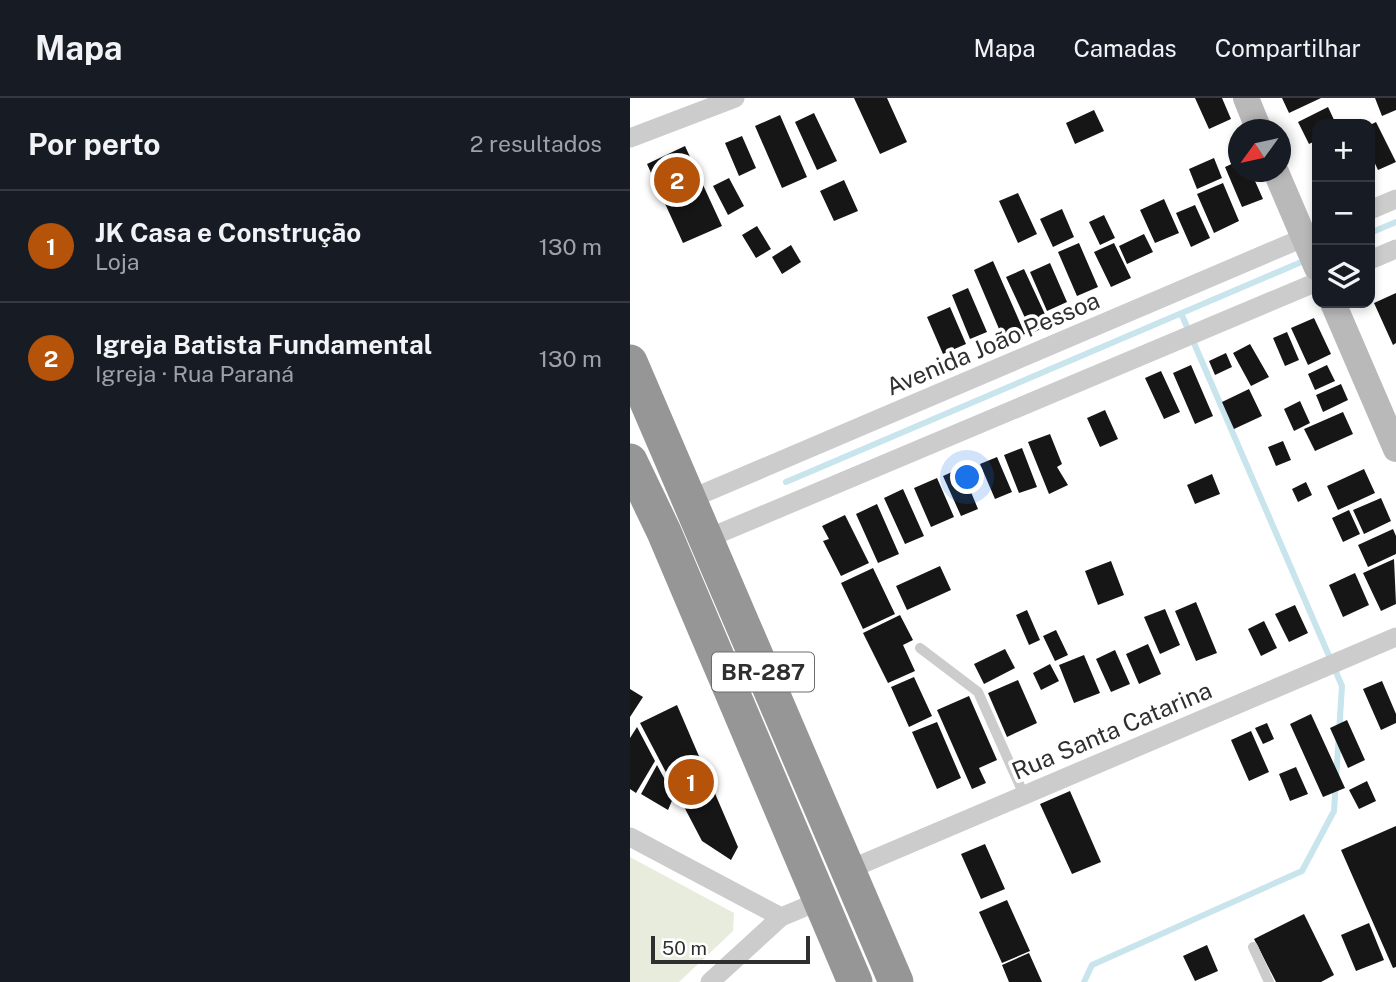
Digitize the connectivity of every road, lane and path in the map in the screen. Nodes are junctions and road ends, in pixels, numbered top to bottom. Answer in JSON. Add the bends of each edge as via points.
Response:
{"nodes":[{"id":1,"x":735,"y":98,"type":"edge"},
{"id":2,"x":1246,"y":98,"type":"edge"},
{"id":3,"x":1255,"y":119,"type":"edge"},
{"id":4,"x":630,"y":138,"type":"edge"},
{"id":5,"x":1281,"y":182,"type":"edge"},
{"id":6,"x":1396,"y":199,"type":"edge"},
{"id":7,"x":1375,"y":208,"type":"edge"},
{"id":8,"x":1311,"y":246,"type":"edge"},
{"id":9,"x":1396,"y":249,"type":"edge"},
{"id":10,"x":1375,"y":258,"type":"edge"},
{"id":11,"x":1312,"y":284,"type":"edge"},
{"id":12,"x":1335,"y":308,"type":"edge"},
{"id":13,"x":630,"y":362,"type":"edge"},
{"id":14,"x":1396,"y":449,"type":"edge"},
{"id":15,"x":630,"y":461,"type":"edge"},
{"id":16,"x":688,"y":500,"type":"junction"},
{"id":17,"x":706,"y":539,"type":"junction"},
{"id":18,"x":1396,"y":637,"type":"edge"},
{"id":19,"x":920,"y":648,"type":"dead end"},
{"id":20,"x":1024,"y":795,"type":"junction"},
{"id":21,"x":630,"y":837,"type":"edge"},
{"id":22,"x":848,"y":870,"type":"junction"},
{"id":23,"x":822,"y":900,"type":"junction"},
{"id":24,"x":781,"y":917,"type":"junction"},
{"id":25,"x":1252,"y":947,"type":"dead end"},
{"id":26,"x":710,"y":982,"type":"edge"},
{"id":27,"x":855,"y":982,"type":"edge"},
{"id":28,"x":896,"y":982,"type":"edge"},
{"id":29,"x":1269,"y":982,"type":"edge"}],
"edges":[{"from":1,"to":4,"type":"street"},
{"from":2,"to":3,"type":"street"},
{"from":5,"to":8,"type":"street"},
{"from":6,"to":7,"type":"street"},
{"from":8,"to":16,"type":"street","name":"Avenida João Pessoa"},
{"from":9,"to":10,"type":"street"},
{"from":11,"to":17,"type":"street"},
{"from":12,"to":14,"type":"street"},
{"from":13,"to":16,"type":"highway","number":"BR-287"},
{"from":15,"to":23,"type":"highway","number":"BR-287"},
{"from":16,"to":17,"type":"highway","number":"BR-287"},
{"from":17,"to":22,"type":"highway","number":"BR-287"},
{"from":18,"to":20,"type":"street","name":"Rua Santa Catarina"},
{"from":19,"to":20,"type":"lane","via":[[978,692]]},
{"from":20,"to":22,"type":"street","name":"Rua Santa Catarina"},
{"from":21,"to":24,"type":"street"},
{"from":22,"to":28,"type":"highway","number":"BR-287"},
{"from":23,"to":24,"type":"street"},
{"from":23,"to":27,"type":"highway","number":"BR-287"},
{"from":24,"to":26,"type":"street"},
{"from":25,"to":29,"type":"lane"}]}
